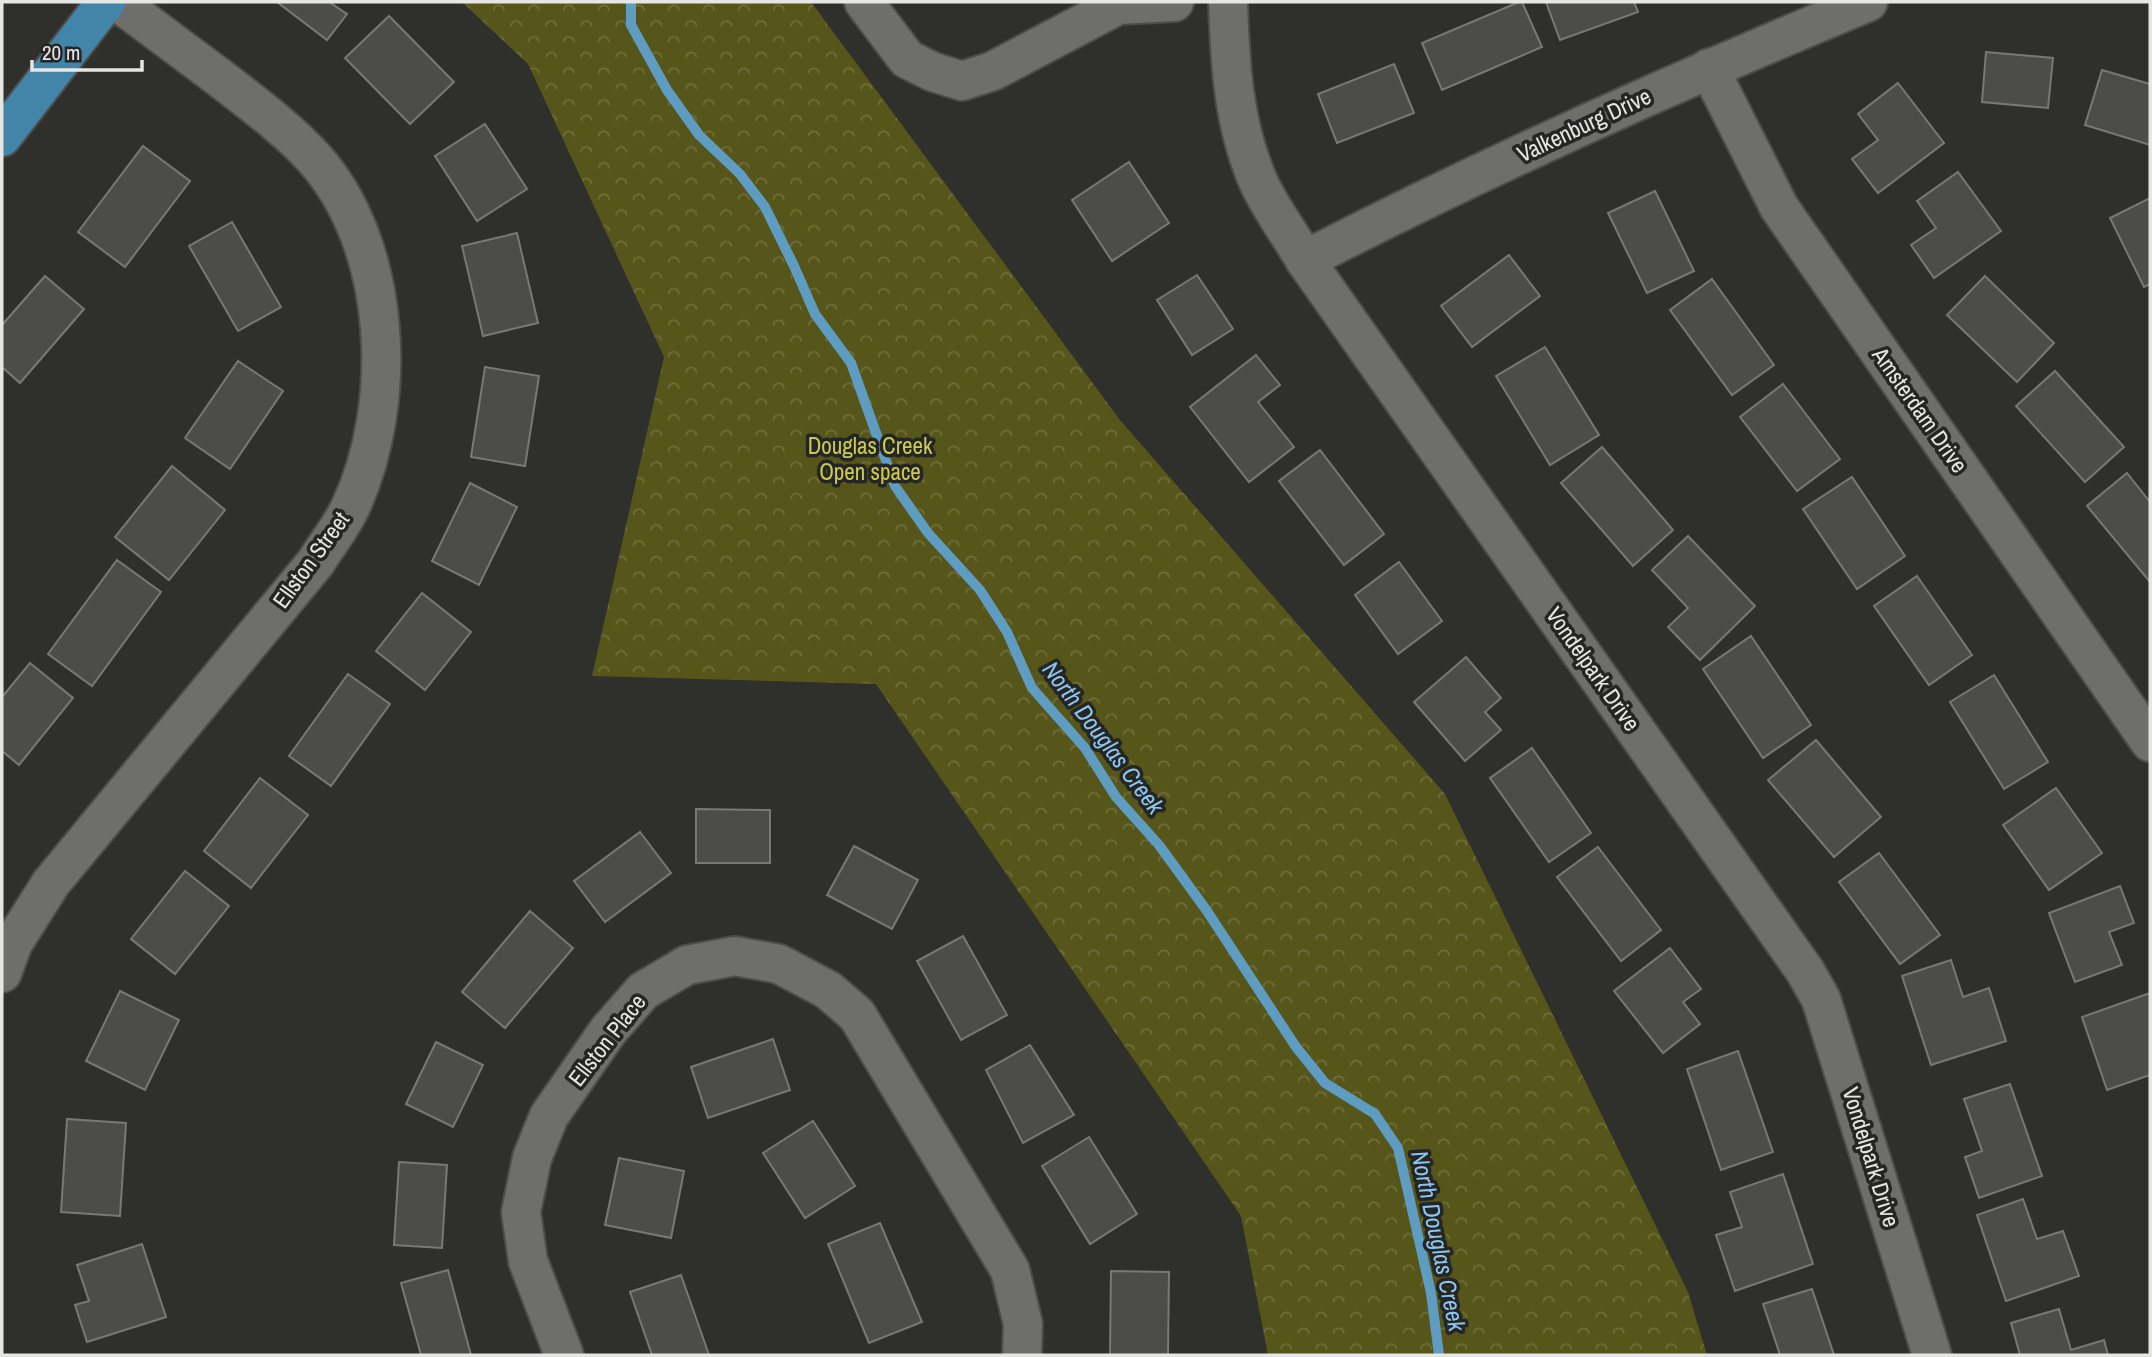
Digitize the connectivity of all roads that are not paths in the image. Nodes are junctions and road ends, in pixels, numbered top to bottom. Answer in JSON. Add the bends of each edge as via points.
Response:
{"nodes":[{"id":1,"x":106,"y":2,"type":"edge"},
{"id":2,"x":118,"y":2,"type":"edge"},
{"id":3,"x":864,"y":2,"type":"edge"},
{"id":4,"x":1174,"y":2,"type":"edge"},
{"id":5,"x":1228,"y":2,"type":"edge"},
{"id":6,"x":1868,"y":2,"type":"edge"},
{"id":7,"x":1117,"y":3,"type":"edge"},
{"id":8,"x":1709,"y":68,"type":"junction"},
{"id":9,"x":2,"y":137,"type":"edge"},
{"id":10,"x":1305,"y":260,"type":"junction"},
{"id":11,"x":2150,"y":741,"type":"edge"},
{"id":12,"x":2,"y":973,"type":"edge"},
{"id":13,"x":564,"y":1355,"type":"edge"},
{"id":14,"x":1022,"y":1355,"type":"edge"},
{"id":15,"x":1932,"y":1355,"type":"edge"}],
"edges":[{"from":1,"to":9,"type":"main road"},
{"from":2,"to":12,"type":"street","name":"Ellston Street","via":[[271,117],[329,177],[366,250],[379,307],[377,415],[372,446],[350,509],[316,562],[51,884],[13,943]]},
{"from":3,"to":7,"type":"street","via":[[907,59],[962,80],[993,71]]},
{"from":4,"to":7,"type":"street"},
{"from":5,"to":10,"type":"street","name":"Vondelpark Drive","via":[[1230,71],[1239,125],[1259,182]]},
{"from":6,"to":8,"type":"street","name":"Valkenburg Drive"},
{"from":8,"to":10,"type":"street","name":"Valkenburg Drive","via":[[1445,188]]},
{"from":8,"to":11,"type":"street","name":"Amsterdam Drive","via":[[1779,207]]},
{"from":10,"to":15,"type":"street","name":"Vondelpark Drive","via":[[1821,999]]},
{"from":13,"to":14,"type":"street","name":"Ellston Place","via":[[528,1261],[521,1212],[532,1158],[549,1116],[608,1031],[643,991],[687,965],[736,956],[779,964],[828,990],[857,1015],[1010,1270],[1023,1324]]}]}
